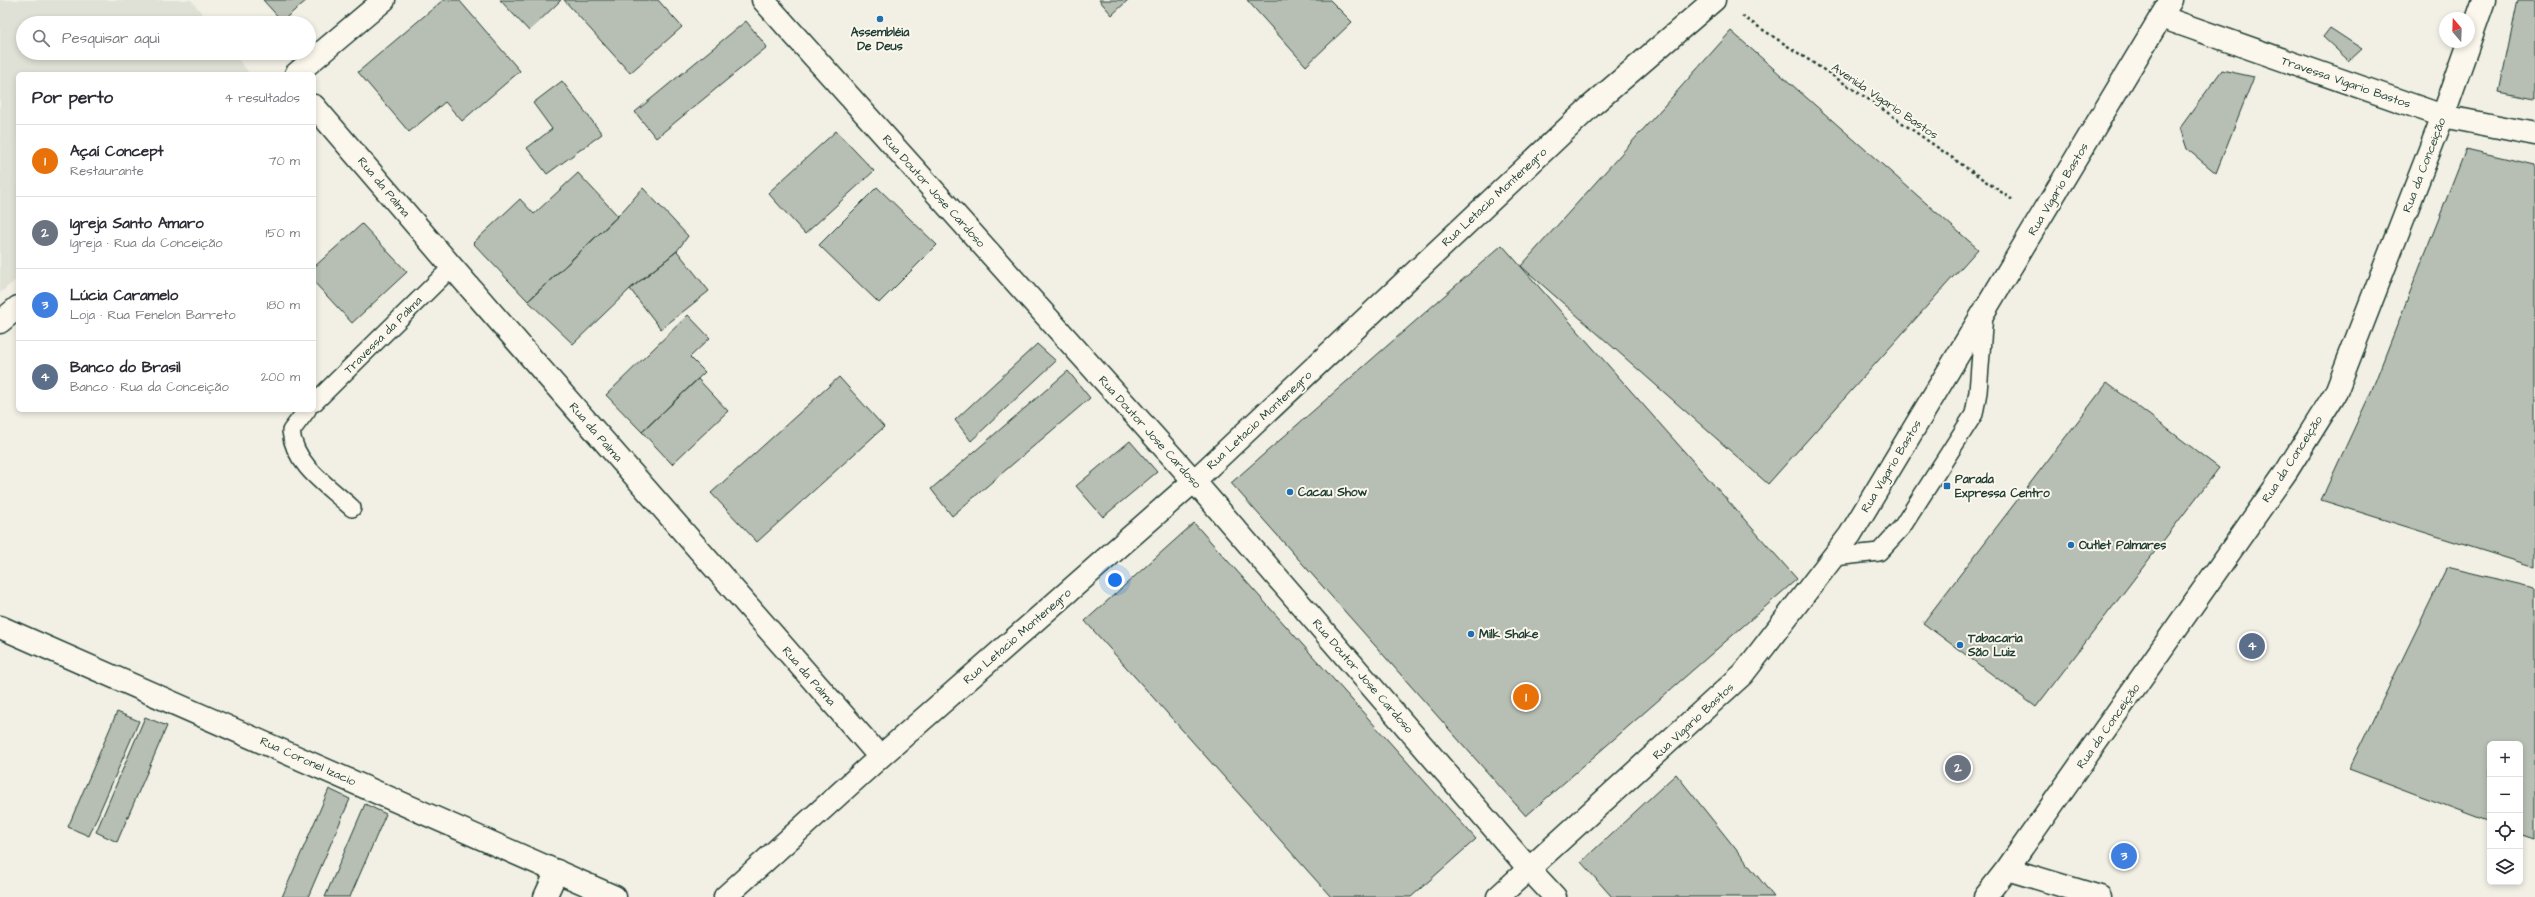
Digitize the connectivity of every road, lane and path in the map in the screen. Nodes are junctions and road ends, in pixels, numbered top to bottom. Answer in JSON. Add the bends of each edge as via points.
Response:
{"nodes":[{"id":1,"x":384,"y":0,"type":"edge"},
{"id":2,"x":763,"y":0,"type":"edge"},
{"id":3,"x":1714,"y":0,"type":"edge"},
{"id":4,"x":2484,"y":0,"type":"edge"},
{"id":5,"x":2166,"y":9,"type":"edge"},
{"id":6,"x":1738,"y":13,"type":"dead end"},
{"id":7,"x":316,"y":57,"type":"edge"},
{"id":8,"x":313,"y":60,"type":"edge"},
{"id":9,"x":298,"y":72,"type":"edge"},
{"id":10,"x":316,"y":108,"type":"edge"},
{"id":11,"x":2443,"y":116,"type":"junction"},
{"id":12,"x":2535,"y":134,"type":"edge"},
{"id":13,"x":2040,"y":219,"type":"junction"},
{"id":14,"x":452,"y":267,"type":"junction"},
{"id":15,"x":16,"y":309,"type":"edge"},
{"id":16,"x":1984,"y":312,"type":"junction"},
{"id":17,"x":0,"y":322,"type":"edge"},
{"id":18,"x":316,"y":401,"type":"edge"},
{"id":19,"x":305,"y":412,"type":"edge"},
{"id":20,"x":1194,"y":481,"type":"junction"},
{"id":21,"x":352,"y":508,"type":"dead end"},
{"id":22,"x":1834,"y":557,"type":"junction"},
{"id":23,"x":0,"y":627,"type":"edge"},
{"id":24,"x":880,"y":757,"type":"junction"},
{"id":25,"x":2007,"y":869,"type":"junction"},
{"id":26,"x":557,"y":870,"type":"junction"},
{"id":27,"x":1530,"y":870,"type":"junction"},
{"id":28,"x":545,"y":897,"type":"edge"},
{"id":29,"x":615,"y":897,"type":"edge"},
{"id":30,"x":726,"y":897,"type":"edge"},
{"id":31,"x":1498,"y":897,"type":"edge"},
{"id":32,"x":1555,"y":897,"type":"edge"},
{"id":33,"x":1985,"y":897,"type":"edge"},
{"id":34,"x":2100,"y":897,"type":"edge"}],
"edges":[{"from":1,"to":7,"type":"street"},
{"from":2,"to":20,"type":"street","name":"Rua Doutor Jose Cardoso"},
{"from":3,"to":20,"type":"street","name":"Rua Letacio Montenegro","via":[[1591,106]]},
{"from":4,"to":11,"type":"street","name":"Rua da Conceição"},
{"from":5,"to":11,"type":"street","name":"Travessa Vigario Bastos"},
{"from":5,"to":13,"type":"street","name":"Rua Vigario Bastos"},
{"from":6,"to":13,"type":"path","name":"Avenida Vigario Bastos","via":[[1871,101]]},
{"from":8,"to":9,"type":"street"},
{"from":10,"to":14,"type":"street","name":"Rua da Palma"},
{"from":11,"to":12,"type":"street","name":"Travessa Vigario Bastos"},
{"from":11,"to":25,"type":"street","name":"Rua da Conceição","via":[[2336,392],[2286,472]]},
{"from":13,"to":16,"type":"street","name":"Rua Vigario Bastos"},
{"from":14,"to":18,"type":"lane","name":"Travessa da Palma"},
{"from":14,"to":24,"type":"street","name":"Rua da Palma"},
{"from":15,"to":17,"type":"street"},
{"from":16,"to":22,"type":"street","name":"Rua Vigario Bastos","via":[[1850,535]]},
{"from":16,"to":22,"type":"lane","via":[[1974,414],[1902,527],[1879,552]]},
{"from":19,"to":21,"type":"lane","via":[[291,431],[292,445],[301,461]]},
{"from":20,"to":24,"type":"street","name":"Rua Letacio Montenegro"},
{"from":20,"to":27,"type":"street","name":"Rua Doutor Jose Cardoso"},
{"from":22,"to":27,"type":"street","name":"Rua Vigario Bastos","via":[[1743,674]]},
{"from":23,"to":26,"type":"street","name":"Rua Coronel Izacio"},
{"from":24,"to":30,"type":"street","name":"Rua Letacio Montenegro"},
{"from":25,"to":33,"type":"street","name":"Rua da Conceição"},
{"from":25,"to":34,"type":"street"},
{"from":26,"to":28,"type":"street"},
{"from":26,"to":29,"type":"street","name":"Rua Coronel Izacio"},
{"from":27,"to":31,"type":"street","name":"Rua Vigario Bastos"},
{"from":27,"to":32,"type":"street","name":"Rua Doutor Jose Cardoso"}]}
